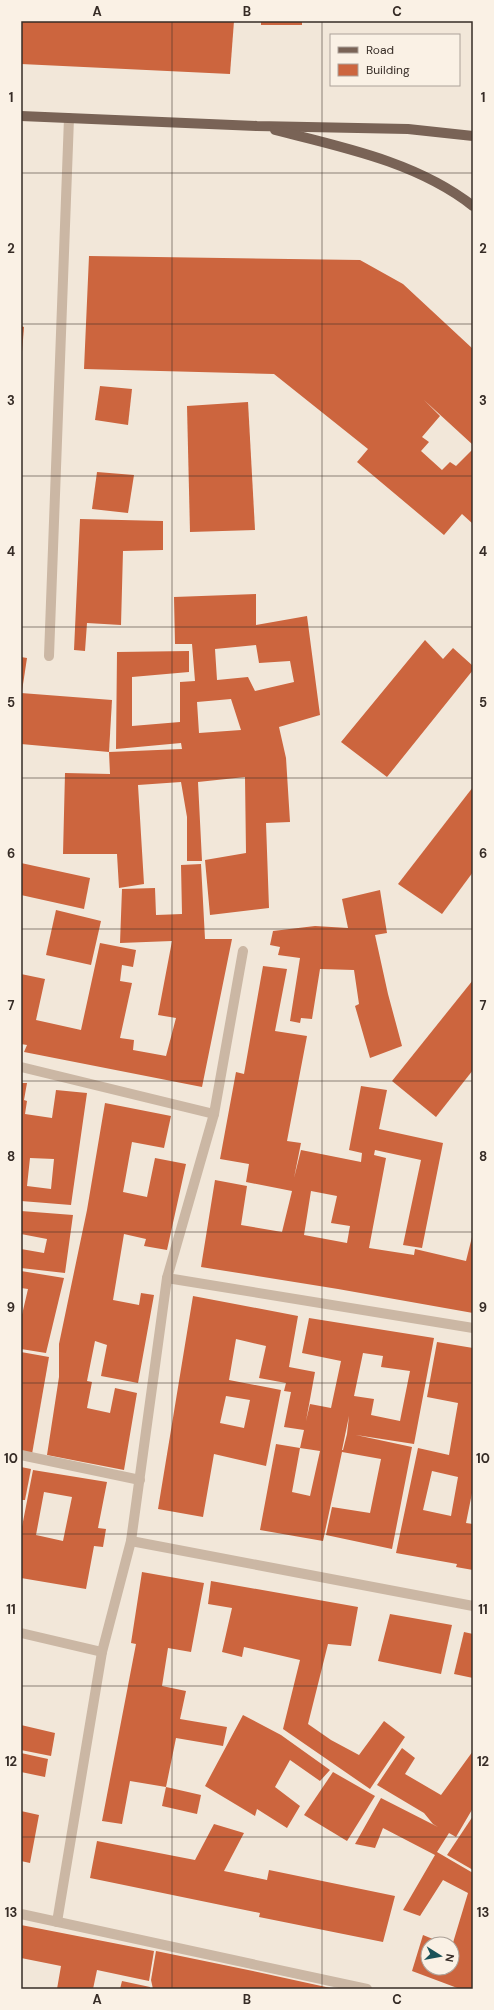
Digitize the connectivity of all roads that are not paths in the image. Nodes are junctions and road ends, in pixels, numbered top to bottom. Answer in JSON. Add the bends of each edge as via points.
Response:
{"nodes":[{"id":1,"x":21,"y":116,"type":"edge"},
{"id":2,"x":69,"y":118,"type":"junction"},
{"id":3,"x":257,"y":126,"type":"junction"},
{"id":4,"x":473,"y":136,"type":"edge"},
{"id":5,"x":473,"y":206,"type":"edge"},
{"id":6,"x":49,"y":656,"type":"dead end"},
{"id":7,"x":243,"y":951,"type":"dead end"},
{"id":8,"x":21,"y":1067,"type":"edge"},
{"id":9,"x":214,"y":1114,"type":"junction"},
{"id":10,"x":167,"y":1278,"type":"junction"},
{"id":11,"x":473,"y":1328,"type":"edge"},
{"id":12,"x":21,"y":1455,"type":"edge"},
{"id":13,"x":140,"y":1480,"type":"junction"},
{"id":14,"x":131,"y":1541,"type":"junction"},
{"id":15,"x":473,"y":1606,"type":"edge"},
{"id":16,"x":21,"y":1633,"type":"edge"},
{"id":17,"x":102,"y":1652,"type":"junction"},
{"id":18,"x":21,"y":1914,"type":"edge"},
{"id":19,"x":58,"y":1922,"type":"junction"},
{"id":20,"x":367,"y":1989,"type":"edge"}],
"edges":[{"from":1,"to":2,"type":"main road"},
{"from":2,"to":3,"type":"main road"},
{"from":2,"to":6,"type":"street"},
{"from":3,"to":4,"type":"main road","via":[[408,129]]},
{"from":3,"to":5,"type":"main road","via":[[348,149],[400,166],[457,193]]},
{"from":7,"to":9,"type":"street"},
{"from":8,"to":9,"type":"street"},
{"from":9,"to":10,"type":"street"},
{"from":10,"to":11,"type":"street"},
{"from":10,"to":13,"type":"street"},
{"from":12,"to":13,"type":"street"},
{"from":13,"to":14,"type":"street"},
{"from":14,"to":15,"type":"street"},
{"from":14,"to":17,"type":"street"},
{"from":16,"to":17,"type":"street"},
{"from":17,"to":19,"type":"street"},
{"from":18,"to":19,"type":"street"},
{"from":19,"to":20,"type":"street"}]}
